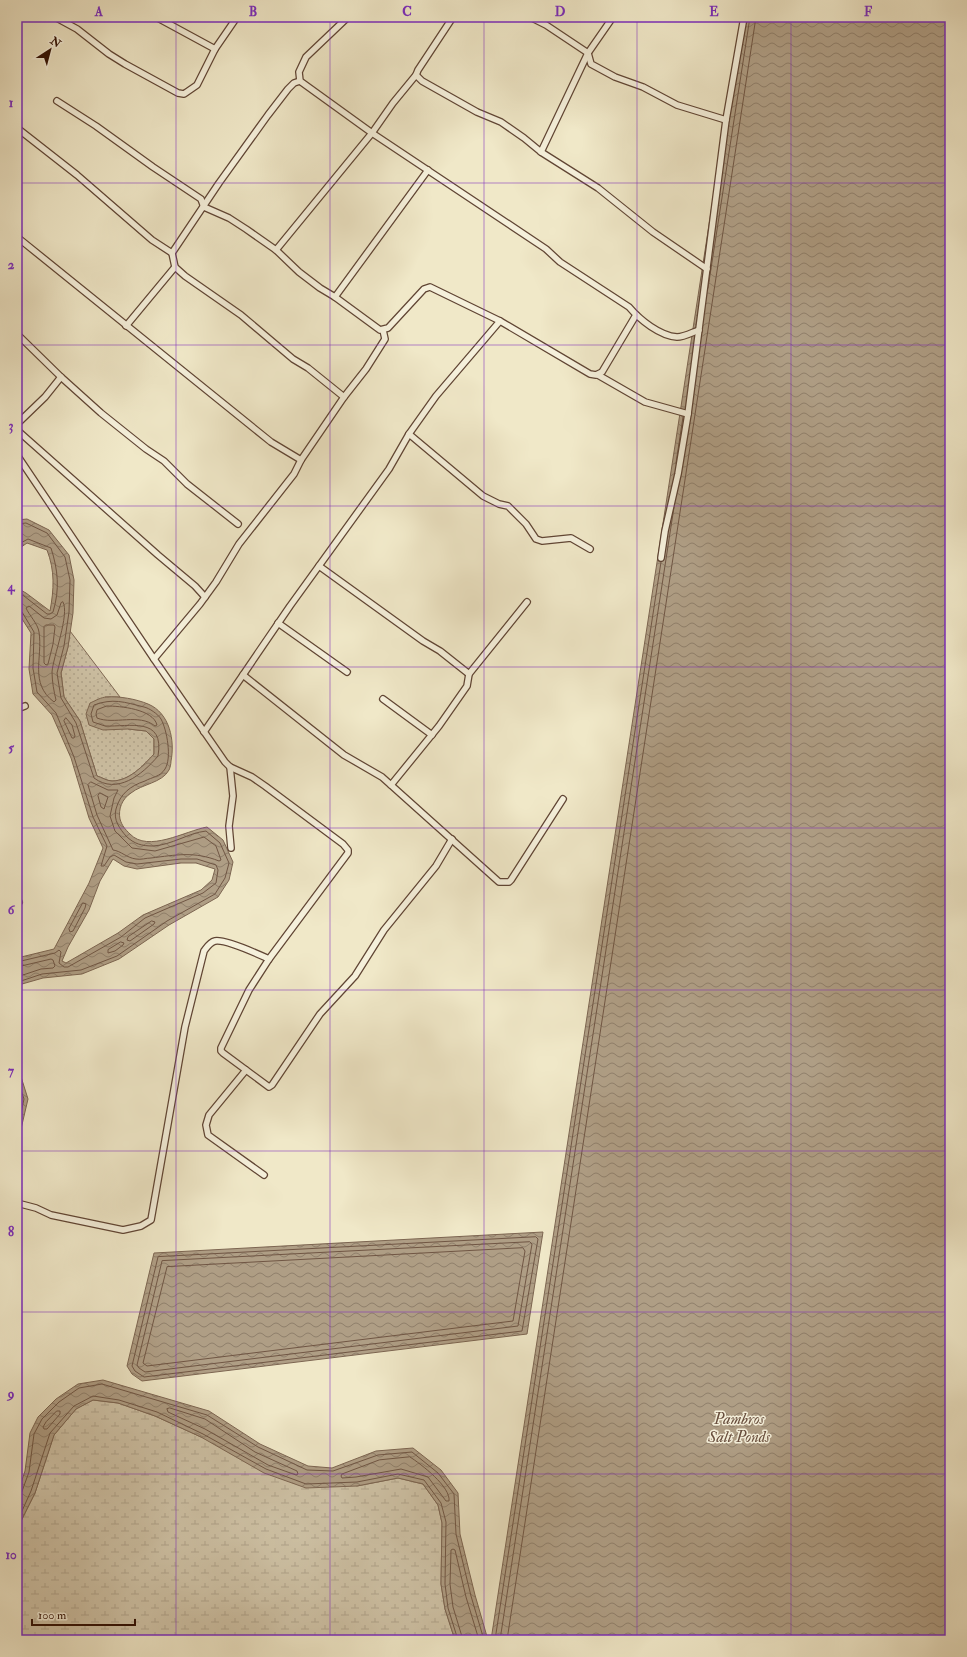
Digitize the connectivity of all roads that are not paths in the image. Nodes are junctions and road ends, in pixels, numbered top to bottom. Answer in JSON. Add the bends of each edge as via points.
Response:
{"nodes":[{"id":1,"x":55,"y":17,"type":"edge"},
{"id":2,"x":156,"y":17,"type":"edge"},
{"id":3,"x":238,"y":17,"type":"edge"},
{"id":4,"x":348,"y":17,"type":"edge"},
{"id":5,"x":453,"y":17,"type":"edge"},
{"id":6,"x":530,"y":17,"type":"edge"},
{"id":7,"x":613,"y":17,"type":"edge"},
{"id":8,"x":744,"y":17,"type":"edge"},
{"id":9,"x":215,"y":49,"type":"junction"},
{"id":10,"x":588,"y":53,"type":"junction"},
{"id":11,"x":416,"y":75,"type":"junction"},
{"id":12,"x":300,"y":81,"type":"junction"},
{"id":13,"x":57,"y":101,"type":"dead end"},
{"id":14,"x":726,"y":120,"type":"junction"},
{"id":15,"x":17,"y":128,"type":"edge"},
{"id":16,"x":372,"y":133,"type":"junction"},
{"id":17,"x":541,"y":152,"type":"junction"},
{"id":18,"x":428,"y":170,"type":"junction"},
{"id":19,"x":204,"y":207,"type":"junction"},
{"id":20,"x":17,"y":237,"type":"edge"},
{"id":21,"x":276,"y":250,"type":"junction"},
{"id":22,"x":172,"y":253,"type":"junction"},
{"id":23,"x":175,"y":267,"type":"junction"},
{"id":24,"x":707,"y":269,"type":"junction"},
{"id":25,"x":335,"y":297,"type":"junction"},
{"id":26,"x":636,"y":315,"type":"junction"},
{"id":27,"x":500,"y":321,"type":"junction"},
{"id":28,"x":126,"y":326,"type":"junction"},
{"id":29,"x":383,"y":330,"type":"junction"},
{"id":30,"x":699,"y":330,"type":"junction"},
{"id":31,"x":17,"y":334,"type":"edge"},
{"id":32,"x":598,"y":375,"type":"junction"},
{"id":33,"x":61,"y":377,"type":"junction"},
{"id":34,"x":344,"y":397,"type":"junction"},
{"id":35,"x":688,"y":414,"type":"junction"},
{"id":36,"x":17,"y":424,"type":"edge"},
{"id":37,"x":17,"y":430,"type":"edge"},
{"id":38,"x":410,"y":434,"type":"junction"},
{"id":39,"x":17,"y":455,"type":"edge"},
{"id":40,"x":301,"y":460,"type":"junction"},
{"id":41,"x":238,"y":524,"type":"dead end"},
{"id":42,"x":590,"y":549,"type":"dead end"},
{"id":43,"x":661,"y":558,"type":"dead end"},
{"id":44,"x":319,"y":566,"type":"junction"},
{"id":45,"x":205,"y":597,"type":"junction"},
{"id":46,"x":527,"y":602,"type":"dead end"},
{"id":47,"x":278,"y":623,"type":"junction"},
{"id":48,"x":154,"y":659,"type":"junction"},
{"id":49,"x":347,"y":672,"type":"dead end"},
{"id":50,"x":469,"y":674,"type":"junction"},
{"id":51,"x":243,"y":675,"type":"junction"},
{"id":52,"x":383,"y":699,"type":"dead end"},
{"id":53,"x":25,"y":706,"type":"dead end"},
{"id":54,"x":17,"y":709,"type":"edge"},
{"id":55,"x":204,"y":732,"type":"junction"},
{"id":56,"x":432,"y":735,"type":"junction"},
{"id":57,"x":230,"y":767,"type":"junction"},
{"id":58,"x":391,"y":785,"type":"junction"},
{"id":59,"x":563,"y":800,"type":"dead end"},
{"id":60,"x":452,"y":839,"type":"junction"},
{"id":61,"x":231,"y":848,"type":"dead end"},
{"id":62,"x":269,"y":959,"type":"junction"},
{"id":63,"x":246,"y":1070,"type":"junction"},
{"id":64,"x":264,"y":1176,"type":"dead end"},
{"id":65,"x":17,"y":1203,"type":"edge"}],
"edges":[{"from":1,"to":9,"type":"street","via":[[77,29],[125,64],[178,93],[184,94],[197,85]]},
{"from":2,"to":9,"type":"street"},
{"from":3,"to":9,"type":"street"},
{"from":4,"to":12,"type":"street","via":[[306,57],[299,72]]},
{"from":5,"to":11,"type":"street"},
{"from":6,"to":10,"type":"street"},
{"from":7,"to":10,"type":"street"},
{"from":8,"to":14,"type":"street"},
{"from":10,"to":14,"type":"street","via":[[591,64],[602,71],[643,87],[677,105]]},
{"from":10,"to":17,"type":"street"},
{"from":11,"to":16,"type":"street"},
{"from":11,"to":17,"type":"street","via":[[422,81],[477,112],[501,122]]},
{"from":12,"to":16,"type":"street"},
{"from":12,"to":19,"type":"street","via":[[288,89],[219,182]]},
{"from":13,"to":19,"type":"street","via":[[201,199]]},
{"from":14,"to":24,"type":"street"},
{"from":15,"to":22,"type":"street","via":[[77,175],[152,240]]},
{"from":16,"to":18,"type":"street"},
{"from":16,"to":21,"type":"street"},
{"from":17,"to":24,"type":"street","via":[[598,188],[653,232]]},
{"from":18,"to":25,"type":"street"},
{"from":18,"to":26,"type":"street","via":[[629,307]]},
{"from":19,"to":21,"type":"street","via":[[229,218]]},
{"from":19,"to":22,"type":"street"},
{"from":20,"to":28,"type":"street"},
{"from":21,"to":25,"type":"street","via":[[299,272]]},
{"from":22,"to":23,"type":"street"},
{"from":23,"to":28,"type":"street"},
{"from":23,"to":34,"type":"street","via":[[241,315]]},
{"from":24,"to":30,"type":"street"},
{"from":25,"to":29,"type":"street","via":[[375,328]]},
{"from":26,"to":30,"type":"street","via":[[666,334],[679,337]]},
{"from":26,"to":32,"type":"street"},
{"from":27,"to":29,"type":"street","via":[[430,287],[424,289],[392,324]]},
{"from":27,"to":32,"type":"street","via":[[590,374]]},
{"from":27,"to":38,"type":"street","via":[[436,396]]},
{"from":28,"to":40,"type":"street","via":[[271,442]]},
{"from":29,"to":34,"type":"street","via":[[385,339]]},
{"from":30,"to":35,"type":"street"},
{"from":31,"to":33,"type":"street"},
{"from":32,"to":35,"type":"street","via":[[645,402]]},
{"from":33,"to":36,"type":"street"},
{"from":33,"to":41,"type":"street"},
{"from":34,"to":40,"type":"street"},
{"from":35,"to":43,"type":"street"},
{"from":37,"to":45,"type":"street"},
{"from":38,"to":42,"type":"street","via":[[483,496],[508,506],[526,524],[536,539],[542,541],[571,538]]},
{"from":38,"to":44,"type":"street","via":[[389,469]]},
{"from":39,"to":48,"type":"street"},
{"from":40,"to":45,"type":"street","via":[[294,474],[240,544]]},
{"from":44,"to":47,"type":"street"},
{"from":44,"to":50,"type":"street"},
{"from":45,"to":48,"type":"street"},
{"from":46,"to":50,"type":"street"},
{"from":47,"to":49,"type":"street"},
{"from":47,"to":51,"type":"street"},
{"from":48,"to":55,"type":"street"},
{"from":50,"to":56,"type":"street","via":[[467,686]]},
{"from":51,"to":55,"type":"street"},
{"from":51,"to":58,"type":"street","via":[[344,755]]},
{"from":52,"to":56,"type":"street"},
{"from":53,"to":54,"type":"street"},
{"from":55,"to":57,"type":"street"},
{"from":56,"to":58,"type":"street"},
{"from":57,"to":61,"type":"street","via":[[233,796],[229,826]]},
{"from":57,"to":62,"type":"street","via":[[265,786],[344,844],[348,850],[332,876]]},
{"from":58,"to":60,"type":"street"},
{"from":59,"to":60,"type":"street","via":[[512,880],[508,882],[499,882]]},
{"from":60,"to":63,"type":"street","via":[[436,866],[384,930],[355,976],[320,1014],[272,1085],[269,1086]]},
{"from":62,"to":63,"type":"street","via":[[246,995],[221,1048],[223,1054]]},
{"from":62,"to":65,"type":"street","via":[[218,941],[210,944],[204,952],[185,1027],[151,1220],[141,1226],[122,1230],[51,1215]]},
{"from":63,"to":64,"type":"street","via":[[209,1115],[206,1125],[208,1135]]}]}
